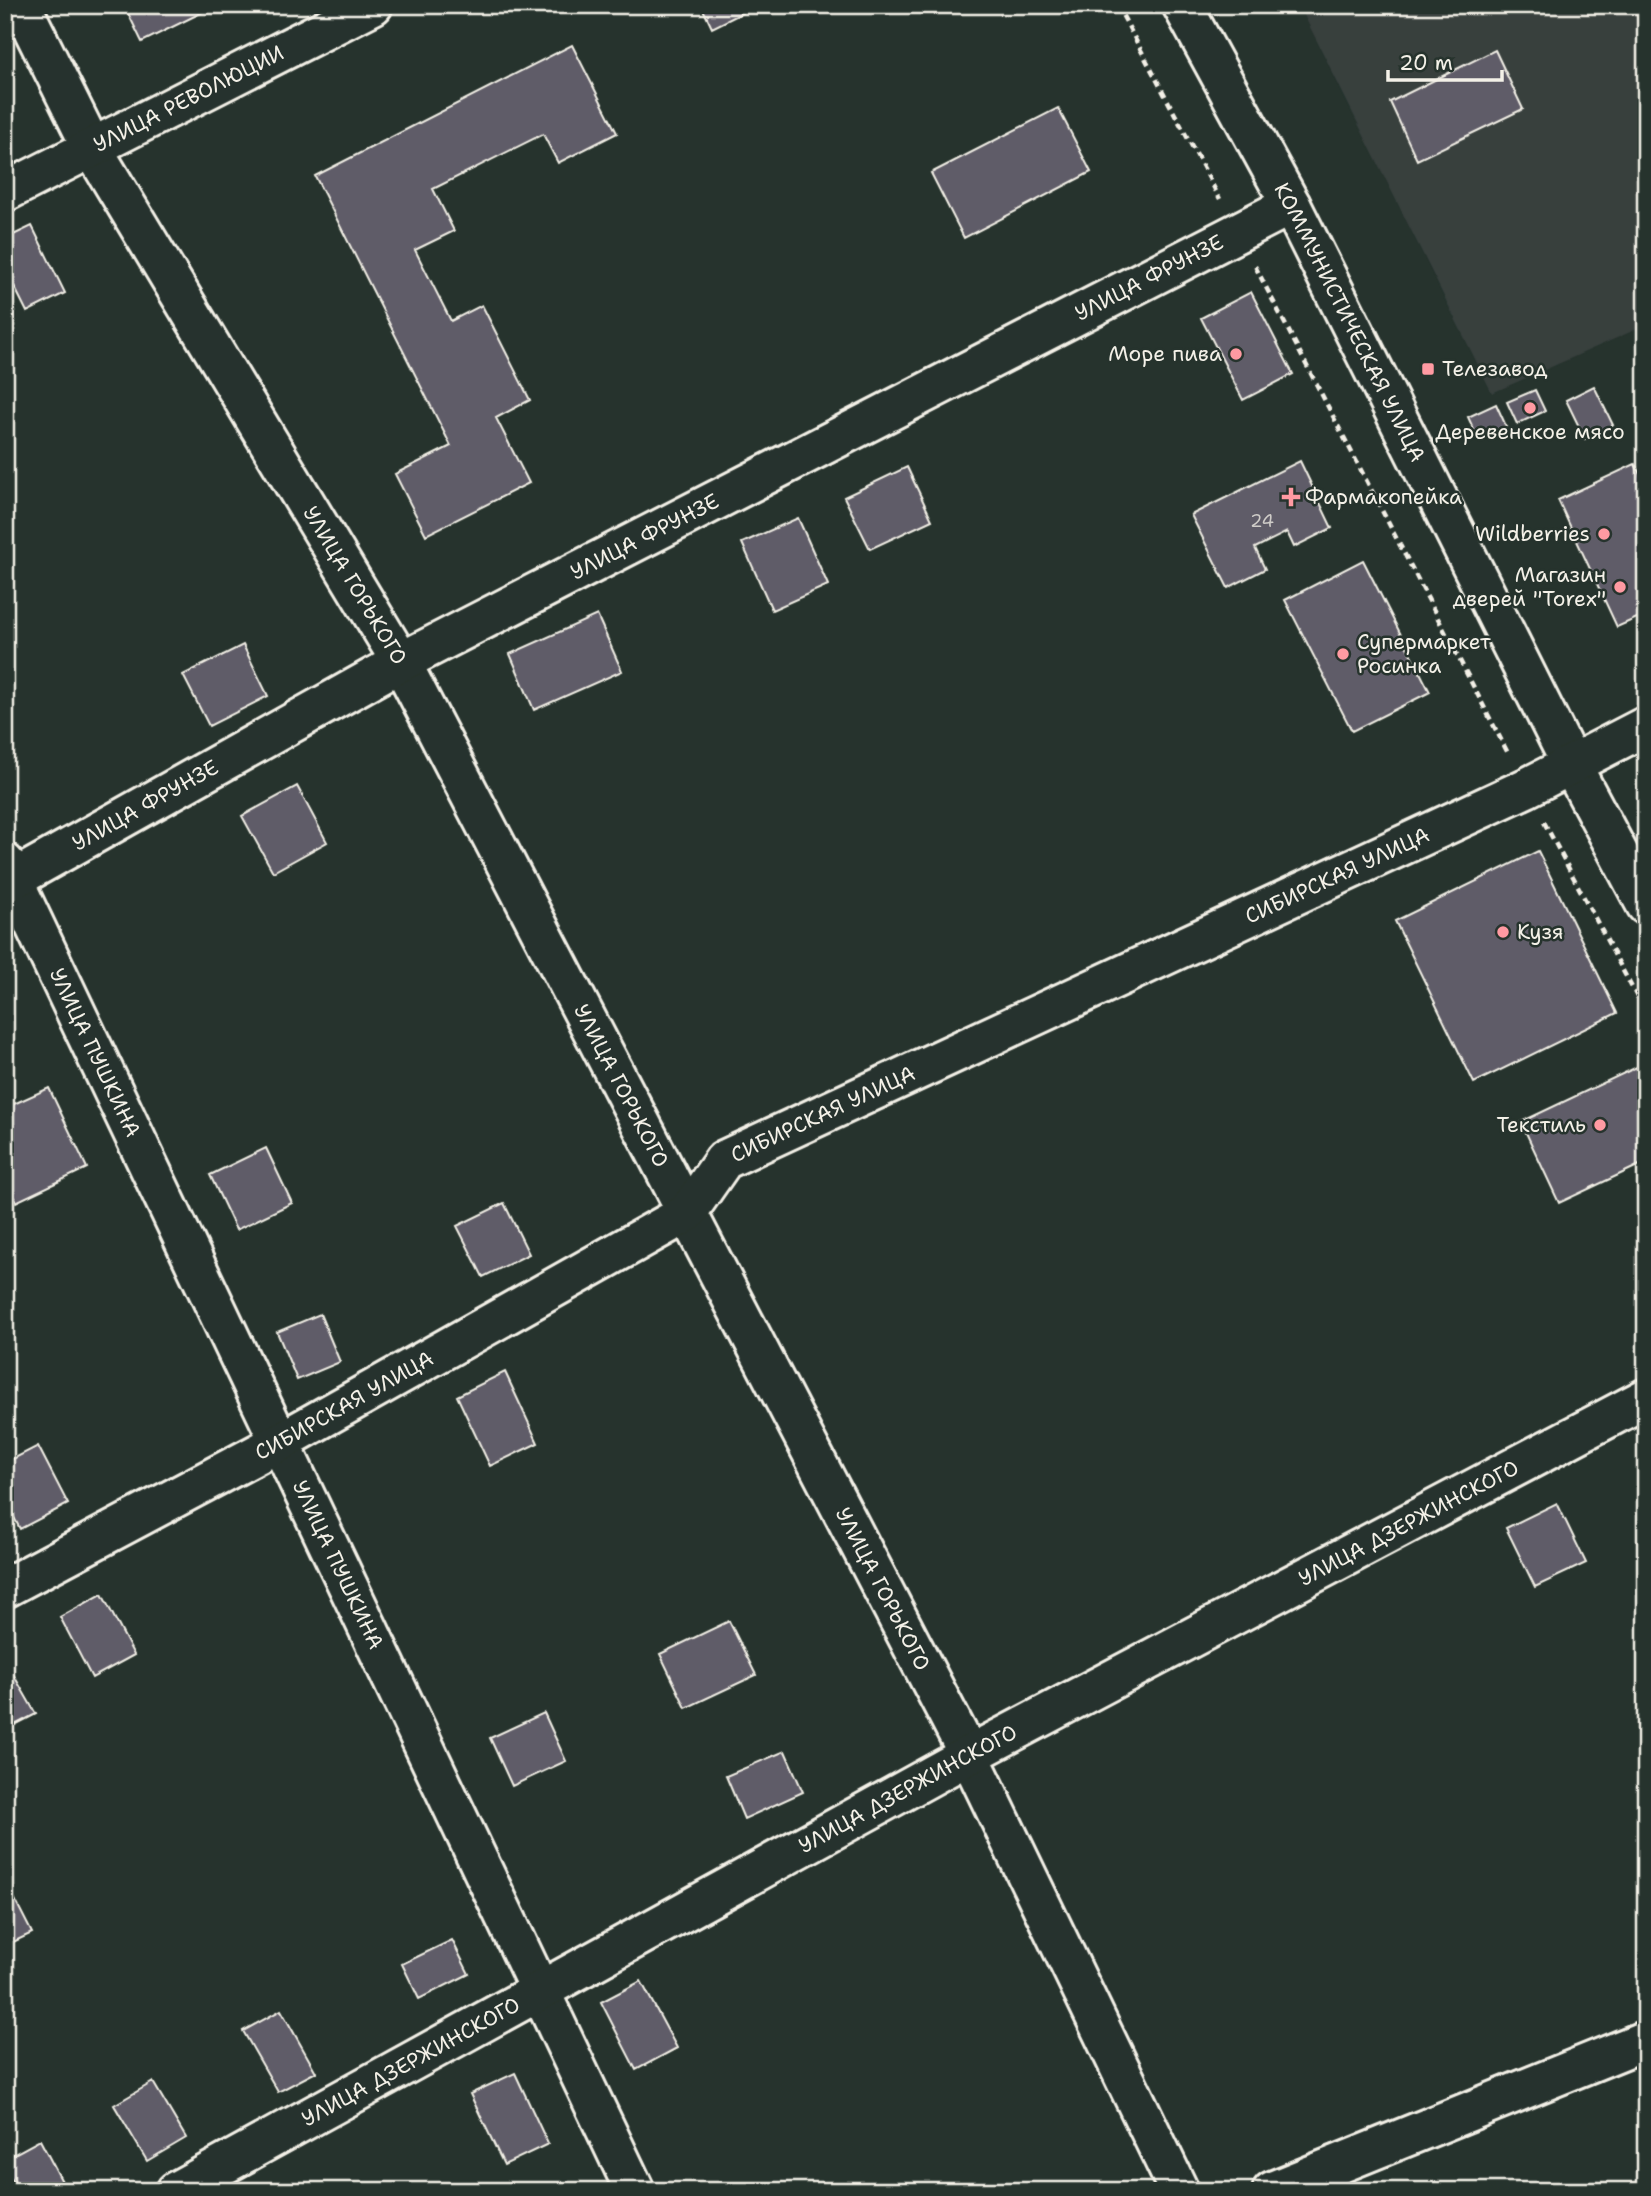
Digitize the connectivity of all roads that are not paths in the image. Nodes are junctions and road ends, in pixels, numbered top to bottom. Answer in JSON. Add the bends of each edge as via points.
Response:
{"nodes":[{"id":1,"x":21,"y":5,"type":"edge"},
{"id":2,"x":373,"y":5,"type":"edge"},
{"id":3,"x":1182,"y":5,"type":"edge"},
{"id":4,"x":92,"y":148,"type":"junction"},
{"id":5,"x":5,"y":192,"type":"edge"},
{"id":6,"x":1291,"y":205,"type":"junction"},
{"id":7,"x":401,"y":662,"type":"junction"},
{"id":8,"x":1646,"y":726,"type":"edge"},
{"id":9,"x":1572,"y":766,"type":"junction"},
{"id":10,"x":8,"y":876,"type":"edge"},
{"id":11,"x":1646,"y":905,"type":"edge"},
{"id":12,"x":687,"y":1213,"type":"junction"},
{"id":13,"x":1646,"y":1398,"type":"edge"},
{"id":14,"x":280,"y":1442,"type":"junction"},
{"id":15,"x":5,"y":1588,"type":"edge"},
{"id":16,"x":969,"y":1755,"type":"junction"},
{"id":17,"x":540,"y":1993,"type":"junction"},
{"id":18,"x":1646,"y":2040,"type":"edge"},
{"id":19,"x":176,"y":2191,"type":"edge"},
{"id":20,"x":635,"y":2191,"type":"edge"},
{"id":21,"x":1179,"y":2191,"type":"edge"},
{"id":22,"x":1272,"y":2191,"type":"edge"}],
"edges":[{"from":1,"to":4,"type":"street","name":"УЛИЦА ГОРЬКОГО"},
{"from":2,"to":4,"type":"street","name":"УЛИЦА РЕВОЛЮЦИИ"},
{"from":3,"to":6,"type":"street","name":"КОММУНИСТИЧЕСКАЯ УЛИЦА"},
{"from":4,"to":5,"type":"street","name":"УЛИЦА РЕВОЛЮЦИИ"},
{"from":4,"to":7,"type":"street","name":"УЛИЦА ГОРЬКОГО"},
{"from":6,"to":7,"type":"street","name":"УЛИЦА ФРУНЗЕ"},
{"from":6,"to":9,"type":"street","name":"КОММУНИСТИЧЕСКАЯ УЛИЦА"},
{"from":7,"to":10,"type":"street","name":"УЛИЦА ФРУНЗЕ"},
{"from":7,"to":12,"type":"street","name":"УЛИЦА ГОРЬКОГО"},
{"from":8,"to":9,"type":"street","name":"СИБИРСКАЯ УЛИЦА"},
{"from":9,"to":11,"type":"street","name":"КОММУНИСТИЧЕСКАЯ УЛИЦА"},
{"from":9,"to":12,"type":"street","name":"СИБИРСКАЯ УЛИЦА","via":[[724,1160]]},
{"from":10,"to":14,"type":"street","name":"УЛИЦА ПУШКИНА"},
{"from":12,"to":14,"type":"street","name":"СИБИРСКАЯ УЛИЦА"},
{"from":12,"to":16,"type":"street","name":"УЛИЦА ГОРЬКОГО"},
{"from":13,"to":16,"type":"street","name":"УЛИЦА ДЗЕРЖИНСКОГО"},
{"from":14,"to":15,"type":"street","name":"СИБИРСКАЯ УЛИЦА"},
{"from":14,"to":17,"type":"street","name":"УЛИЦА ПУШКИНА"},
{"from":16,"to":17,"type":"street","name":"УЛИЦА ДЗЕРЖИНСКОГО"},
{"from":16,"to":21,"type":"street","name":"УЛИЦА ГОРЬКОГО"},
{"from":17,"to":19,"type":"street","name":"УЛИЦА ДЗЕРЖИНСКОГО"},
{"from":17,"to":20,"type":"street","name":"УЛИЦА ПУШКИНА"},
{"from":18,"to":22,"type":"street"}]}
